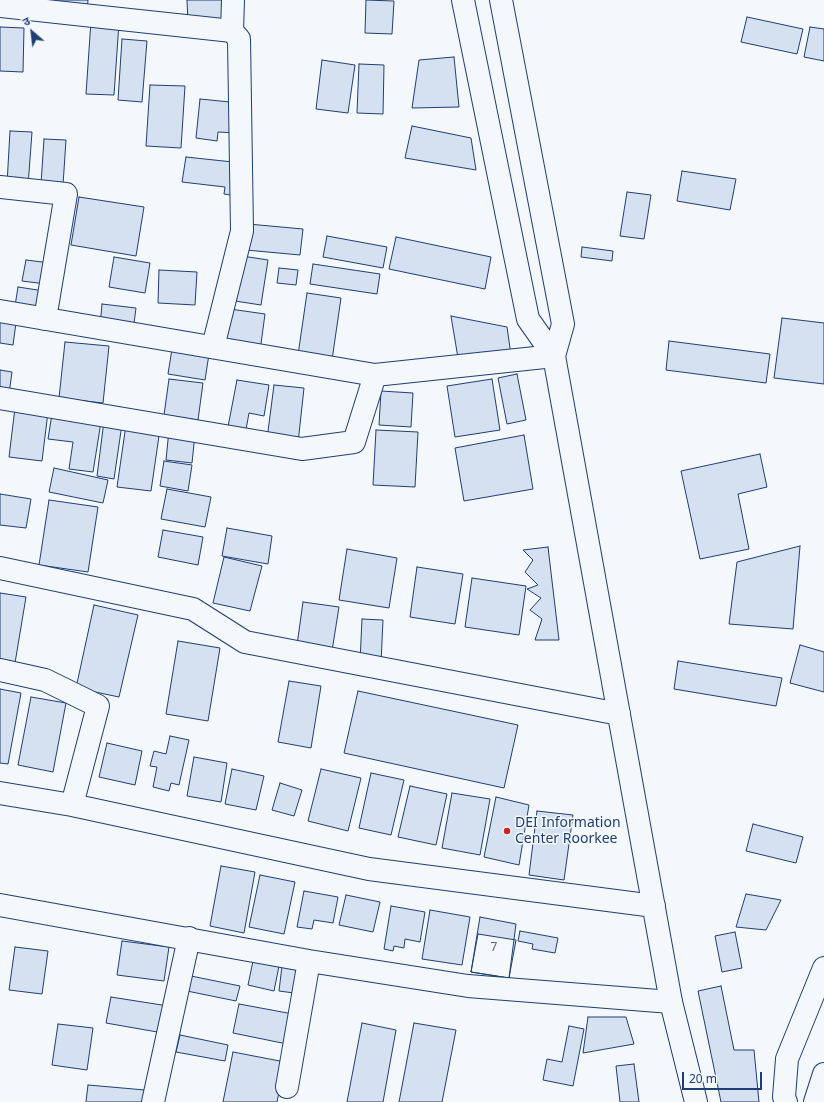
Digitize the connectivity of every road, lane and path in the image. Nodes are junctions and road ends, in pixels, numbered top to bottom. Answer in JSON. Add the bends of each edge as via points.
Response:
{"nodes":[{"id":1,"x":233,"y":0,"type":"edge"},
{"id":2,"x":463,"y":0,"type":"edge"},
{"id":3,"x":501,"y":0,"type":"edge"},
{"id":4,"x":0,"y":6,"type":"edge"},
{"id":5,"x":232,"y":31,"type":"junction"},
{"id":6,"x":0,"y":187,"type":"edge"},
{"id":7,"x":0,"y":311,"type":"edge"},
{"id":8,"x":46,"y":319,"type":"junction"},
{"id":9,"x":213,"y":347,"type":"junction"},
{"id":10,"x":554,"y":356,"type":"junction"},
{"id":11,"x":375,"y":375,"type":"junction"},
{"id":12,"x":0,"y":398,"type":"edge"},
{"id":13,"x":0,"y":568,"type":"edge"},
{"id":14,"x":0,"y":670,"type":"edge"},
{"id":15,"x":619,"y":714,"type":"junction"},
{"id":16,"x":0,"y":793,"type":"edge"},
{"id":17,"x":72,"y":805,"type":"junction"},
{"id":18,"x":0,"y":905,"type":"edge"},
{"id":19,"x":654,"y":906,"type":"junction"},
{"id":20,"x":189,"y":938,"type":"junction"},
{"id":21,"x":309,"y":960,"type":"junction"},
{"id":22,"x":824,"y":968,"type":"edge"},
{"id":23,"x":671,"y":1002,"type":"junction"},
{"id":24,"x":824,"y":1074,"type":"edge"},
{"id":25,"x":287,"y":1087,"type":"dead end"},
{"id":26,"x":153,"y":1102,"type":"edge"},
{"id":27,"x":696,"y":1102,"type":"edge"},
{"id":28,"x":786,"y":1102,"type":"edge"},
{"id":29,"x":815,"y":1102,"type":"edge"}],
"edges":[{"from":1,"to":5,"type":"street"},
{"from":2,"to":10,"type":"street","via":[[528,319]]},
{"from":3,"to":10,"type":"street","via":[[564,324]]},
{"from":4,"to":5,"type":"street"},
{"from":5,"to":9,"type":"street","via":[[239,39],[242,231]]},
{"from":6,"to":8,"type":"street","via":[[66,194]]},
{"from":7,"to":8,"type":"street"},
{"from":8,"to":9,"type":"street"},
{"from":9,"to":11,"type":"street"},
{"from":10,"to":11,"type":"street"},
{"from":10,"to":15,"type":"street"},
{"from":11,"to":12,"type":"street","via":[[354,442],[302,449]]},
{"from":13,"to":15,"type":"street","via":[[193,609],[245,642]]},
{"from":14,"to":17,"type":"street","via":[[45,680],[98,706]]},
{"from":15,"to":19,"type":"street"},
{"from":16,"to":17,"type":"street"},
{"from":17,"to":19,"type":"street","via":[[369,868]]},
{"from":18,"to":20,"type":"street"},
{"from":19,"to":23,"type":"street"},
{"from":20,"to":21,"type":"street"},
{"from":20,"to":26,"type":"street"},
{"from":21,"to":23,"type":"street","via":[[468,986]]},
{"from":21,"to":25,"type":"street"},
{"from":22,"to":28,"type":"street","via":[[787,1059],[784,1097]]},
{"from":23,"to":27,"type":"street"},
{"from":24,"to":29,"type":"street"}]}
